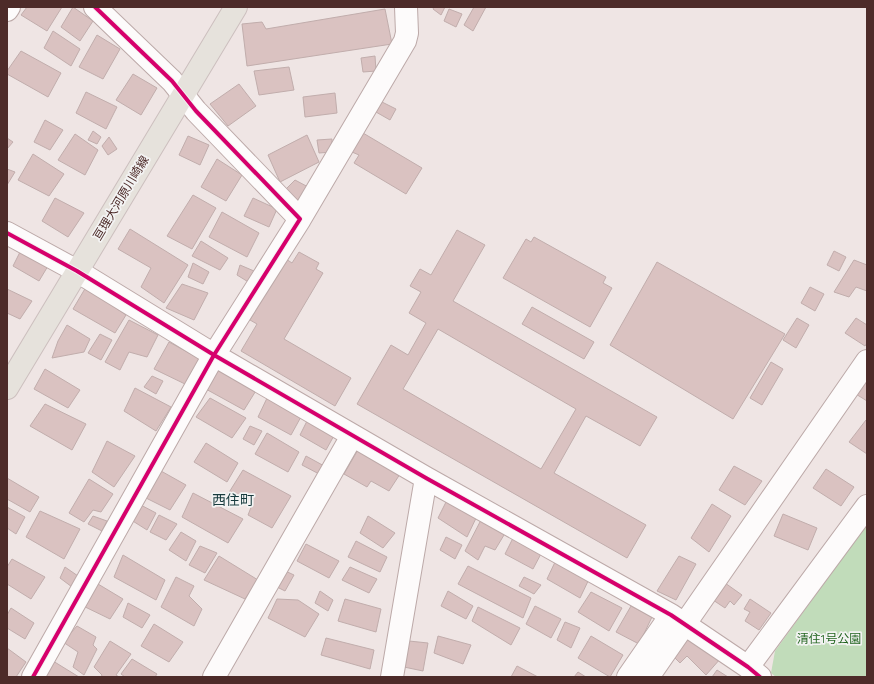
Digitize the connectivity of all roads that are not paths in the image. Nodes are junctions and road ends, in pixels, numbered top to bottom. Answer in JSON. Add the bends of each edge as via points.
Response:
{"nodes":[{"id":1,"x":9,"y":7,"type":"edge"},
{"id":2,"x":96,"y":7,"type":"edge"},
{"id":3,"x":236,"y":7,"type":"edge"},
{"id":4,"x":406,"y":7,"type":"edge"},
{"id":5,"x":7,"y":10,"type":"edge"},
{"id":6,"x":183,"y":95,"type":"junction"},
{"id":7,"x":300,"y":219,"type":"junction"},
{"id":8,"x":7,"y":233,"type":"edge"},
{"id":9,"x":77,"y":271,"type":"junction"},
{"id":10,"x":214,"y":355,"type":"junction"},
{"id":11,"x":867,"y":362,"type":"edge"},
{"id":12,"x":7,"y":388,"type":"edge"},
{"id":13,"x":352,"y":436,"type":"junction"},
{"id":14,"x":426,"y":478,"type":"junction"},
{"id":15,"x":867,"y":506,"type":"edge"},
{"id":16,"x":678,"y":620,"type":"junction"},
{"id":17,"x":754,"y":672,"type":"edge"},
{"id":18,"x":33,"y":677,"type":"edge"},
{"id":19,"x":214,"y":677,"type":"edge"},
{"id":20,"x":392,"y":677,"type":"edge"},
{"id":21,"x":628,"y":677,"type":"edge"},
{"id":22,"x":648,"y":677,"type":"edge"}],
"edges":[{"from":1,"to":5,"type":"street"},
{"from":2,"to":6,"type":"street","via":[[172,81]]},
{"from":3,"to":6,"type":"main road","name":"亘理大河原川崎線"},
{"from":4,"to":7,"type":"street","via":[[405,41]]},
{"from":6,"to":7,"type":"street"},
{"from":6,"to":9,"type":"main road","name":"亘理大河原川崎線"},
{"from":7,"to":10,"type":"street"},
{"from":8,"to":9,"type":"street"},
{"from":9,"to":10,"type":"street"},
{"from":9,"to":12,"type":"main road","name":"亘理大河原川崎線"},
{"from":10,"to":13,"type":"street"},
{"from":10,"to":18,"type":"street"},
{"from":11,"to":16,"type":"street"},
{"from":13,"to":14,"type":"street"},
{"from":13,"to":19,"type":"street"},
{"from":14,"to":16,"type":"street"},
{"from":14,"to":20,"type":"street"},
{"from":15,"to":17,"type":"street"},
{"from":16,"to":17,"type":"street"},
{"from":16,"to":21,"type":"street"},
{"from":16,"to":22,"type":"street"}]}
